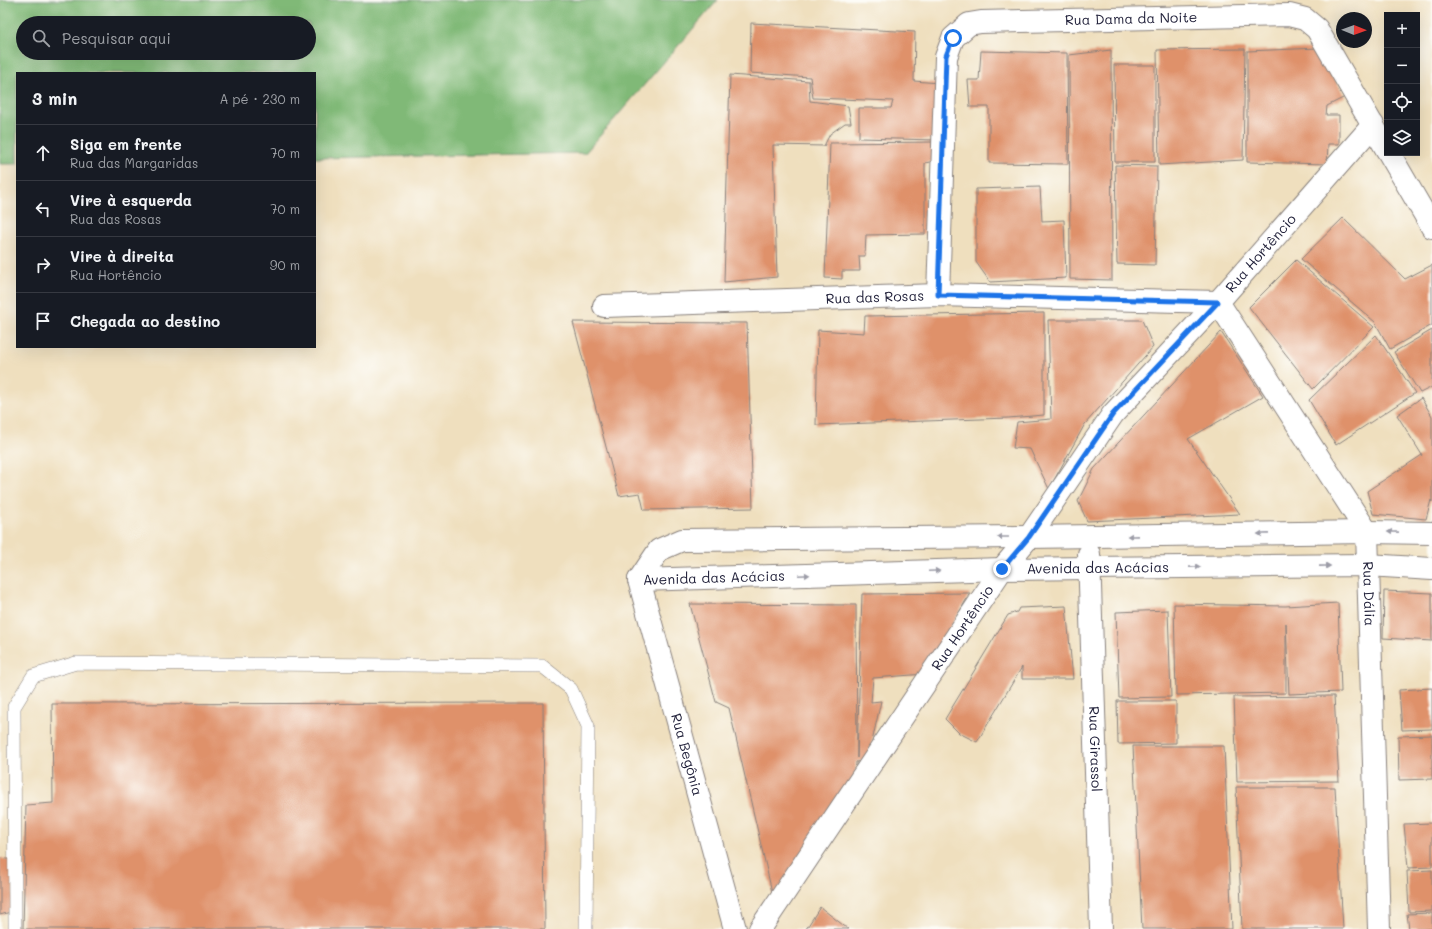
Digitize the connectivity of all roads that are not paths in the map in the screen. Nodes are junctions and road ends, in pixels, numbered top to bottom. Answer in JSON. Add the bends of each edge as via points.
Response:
{"nodes":[{"id":1,"x":1373,"y":125,"type":"junction"},
{"id":2,"x":1384,"y":145,"type":"edge"},
{"id":3,"x":1391,"y":156,"type":"edge"},
{"id":4,"x":1432,"y":227,"type":"edge"},
{"id":5,"x":938,"y":295,"type":"junction"},
{"id":6,"x":1218,"y":302,"type":"junction"},
{"id":7,"x":604,"y":306,"type":"dead end"},
{"id":8,"x":1367,"y":532,"type":"junction"},
{"id":9,"x":1432,"y":533,"type":"edge"},
{"id":10,"x":1089,"y":536,"type":"junction"},
{"id":11,"x":1029,"y":537,"type":"junction"},
{"id":12,"x":1368,"y":566,"type":"junction"},
{"id":13,"x":1090,"y":568,"type":"junction"},
{"id":14,"x":1002,"y":569,"type":"junction"},
{"id":15,"x":1432,"y":569,"type":"edge"},
{"id":16,"x":639,"y":580,"type":"junction"},
{"id":17,"x":15,"y":929,"type":"edge"},
{"id":18,"x":586,"y":929,"type":"edge"},
{"id":19,"x":735,"y":929,"type":"edge"},
{"id":20,"x":760,"y":929,"type":"edge"},
{"id":21,"x":1101,"y":929,"type":"edge"},
{"id":22,"x":1379,"y":929,"type":"edge"}],
"edges":[{"from":1,"to":2,"type":"street"},
{"from":1,"to":5,"type":"street","name":"Rua Dama da Noite","via":[[1317,29],[1305,19],[1289,15],[969,24],[953,38],[946,56]]},
{"from":1,"to":6,"type":"street","name":"Rua Hortêncio"},
{"from":3,"to":4,"type":"street"},
{"from":5,"to":6,"type":"street","name":"Rua das Rosas"},
{"from":5,"to":7,"type":"street","name":"Rua das Rosas"},
{"from":6,"to":8,"type":"street"},
{"from":6,"to":11,"type":"street","name":"Rua Hortêncio","via":[[1113,414]]},
{"from":9,"to":8,"type":"street","name":"Avenida das Acácias","one_way":true},
{"from":8,"to":10,"type":"street","name":"Avenida das Acácias","one_way":true},
{"from":8,"to":12,"type":"street","name":"Rua Dália"},
{"from":10,"to":11,"type":"street","name":"Avenida das Acácias"},
{"from":10,"to":13,"type":"street","name":"Rua Girassol"},
{"from":11,"to":14,"type":"street","name":"Rua Hortêncio"},
{"from":11,"to":16,"type":"street","name":"Avenida das Acácias","one_way":true,"via":[[682,540],[659,550]]},
{"from":13,"to":12,"type":"street","name":"Avenida das Acácias","one_way":true},
{"from":12,"to":15,"type":"street","name":"Avenida das Acácias"},
{"from":12,"to":22,"type":"street","name":"Rua Dália"},
{"from":13,"to":14,"type":"street","name":"Avenida das Acácias"},
{"from":13,"to":21,"type":"street","name":"Rua Girassol"},
{"from":16,"to":14,"type":"street","name":"Avenida das Acácias","one_way":true},
{"from":14,"to":20,"type":"street","name":"Rua Hortêncio"},
{"from":16,"to":19,"type":"street","name":"Rua Begônia"},
{"from":17,"to":18,"type":"lane","via":[[14,707],[33,676],[76,662],[542,666],[571,689],[588,726]]}]}
